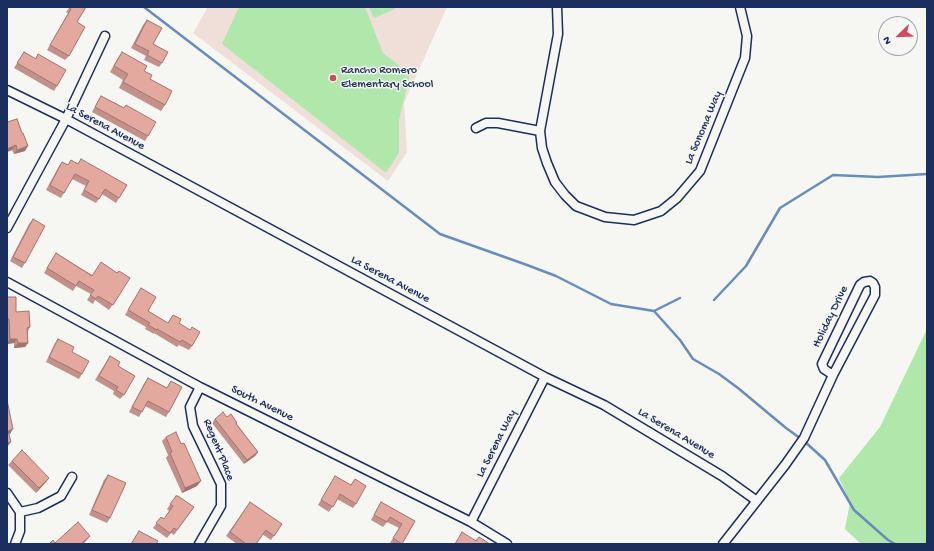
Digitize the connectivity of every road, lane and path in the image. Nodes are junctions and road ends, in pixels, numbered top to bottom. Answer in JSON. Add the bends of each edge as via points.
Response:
{"nodes":[{"id":1,"x":557,"y":7,"type":"edge"},
{"id":2,"x":740,"y":7,"type":"edge"},
{"id":3,"x":105,"y":36,"type":"dead end"},
{"id":4,"x":7,"y":90,"type":"edge"},
{"id":5,"x":66,"y":119,"type":"junction"},
{"id":6,"x":476,"y":128,"type":"dead end"},
{"id":7,"x":540,"y":131,"type":"junction"},
{"id":8,"x":7,"y":228,"type":"edge"},
{"id":9,"x":7,"y":282,"type":"edge"},
{"id":10,"x":833,"y":375,"type":"junction"},
{"id":11,"x":545,"y":377,"type":"junction"},
{"id":12,"x":200,"y":387,"type":"junction"},
{"id":13,"x":72,"y":477,"type":"dead end"},
{"id":14,"x":7,"y":493,"type":"edge"},
{"id":15,"x":757,"y":501,"type":"junction"},
{"id":16,"x":20,"y":512,"type":"junction"},
{"id":17,"x":471,"y":522,"type":"junction"},
{"id":18,"x":15,"y":544,"type":"edge"},
{"id":19,"x":199,"y":544,"type":"edge"},
{"id":20,"x":507,"y":544,"type":"edge"},
{"id":21,"x":723,"y":544,"type":"edge"}],
"edges":[{"from":1,"to":7,"type":"street","name":"La Sonoma Way","via":[[558,34]]},
{"from":2,"to":7,"type":"street","name":"La Sonoma Way","via":[[746,36],[745,58],[700,171],[677,198],[661,211],[634,220],[605,217],[576,206],[555,182],[542,148]]},
{"from":3,"to":5,"type":"street"},
{"from":4,"to":5,"type":"street","name":"La Serena Avenue"},
{"from":5,"to":8,"type":"street"},
{"from":5,"to":11,"type":"street","name":"La Serena Avenue"},
{"from":6,"to":7,"type":"street","via":[[486,123],[498,123]]},
{"from":9,"to":12,"type":"street","name":"South Avenue"},
{"from":10,"to":10,"type":"street","name":"Holiday Drive","via":[[875,295],[875,287],[870,281],[860,285],[822,364],[824,369]]},
{"from":10,"to":15,"type":"street","name":"Holiday Drive","via":[[803,440]]},
{"from":11,"to":15,"type":"street","name":"La Serena Avenue","via":[[657,436]]},
{"from":11,"to":17,"type":"street","name":"La Serena Way"},
{"from":12,"to":17,"type":"street","name":"South Avenue"},
{"from":12,"to":19,"type":"street","name":"Regent Place","via":[[190,407],[193,426],[221,484],[221,506]]},
{"from":13,"to":16,"type":"street","via":[[61,496],[38,508]]},
{"from":14,"to":16,"type":"street"},
{"from":15,"to":21,"type":"street","name":"Holiday Drive"},
{"from":16,"to":18,"type":"street","via":[[20,531]]},
{"from":17,"to":20,"type":"street","name":"South Avenue"}]}
